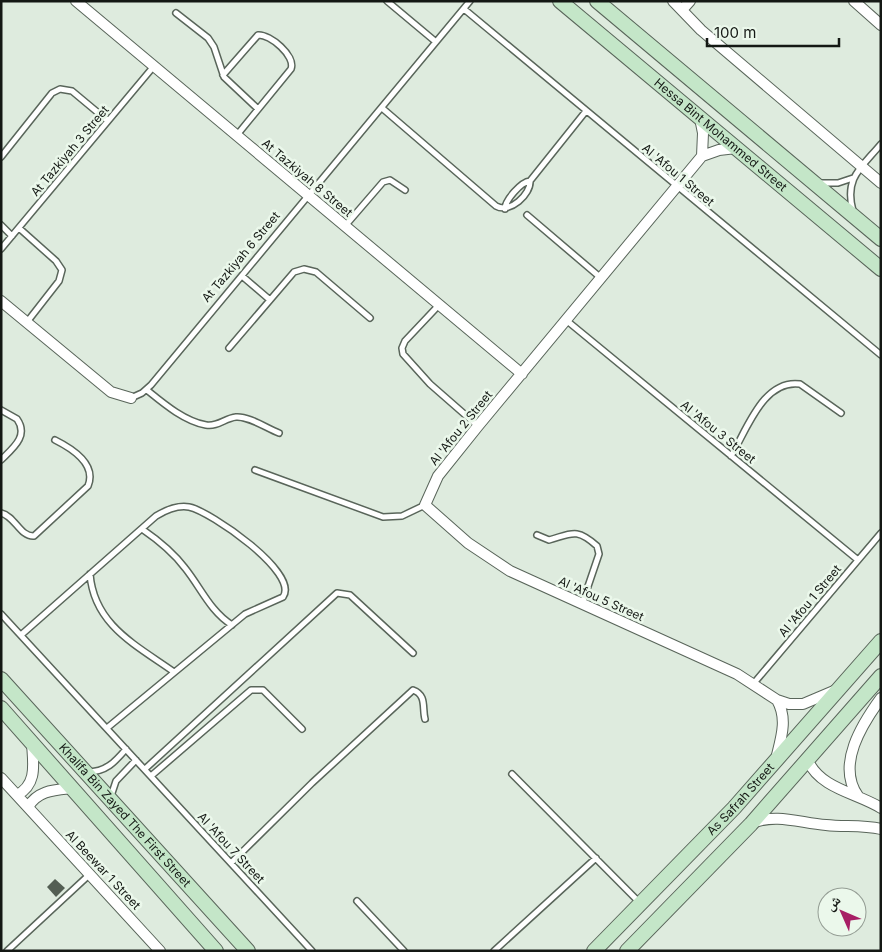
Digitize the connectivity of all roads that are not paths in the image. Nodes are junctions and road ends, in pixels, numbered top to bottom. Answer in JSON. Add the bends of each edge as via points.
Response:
{"nodes":[{"id":1,"x":76,"y":1,"type":"edge"},
{"id":2,"x":387,"y":1,"type":"edge"},
{"id":3,"x":470,"y":1,"type":"edge"},
{"id":4,"x":560,"y":1,"type":"edge"},
{"id":5,"x":597,"y":1,"type":"edge"},
{"id":6,"x":673,"y":1,"type":"edge"},
{"id":7,"x":690,"y":1,"type":"edge"},
{"id":8,"x":854,"y":1,"type":"edge"},
{"id":9,"x":464,"y":9,"type":"junction"},
{"id":10,"x":682,"y":10,"type":"junction"},
{"id":11,"x":176,"y":12,"type":"dead end"},
{"id":12,"x":881,"y":25,"type":"edge"},
{"id":13,"x":436,"y":42,"type":"junction"},
{"id":14,"x":154,"y":66,"type":"junction"},
{"id":15,"x":223,"y":75,"type":"junction"},
{"id":16,"x":382,"y":108,"type":"junction"},
{"id":17,"x":258,"y":110,"type":"junction"},
{"id":18,"x":586,"y":111,"type":"junction"},
{"id":19,"x":700,"y":118,"type":"junction"},
{"id":20,"x":108,"y":121,"type":"junction"},
{"id":21,"x":237,"y":135,"type":"junction"},
{"id":22,"x":881,"y":144,"type":"edge"},
{"id":23,"x":736,"y":148,"type":"junction"},
{"id":24,"x":702,"y":156,"type":"junction"},
{"id":25,"x":1,"y":157,"type":"edge"},
{"id":26,"x":862,"y":167,"type":"junction"},
{"id":27,"x":852,"y":178,"type":"junction"},
{"id":28,"x":814,"y":182,"type":"junction"},
{"id":29,"x":881,"y":183,"type":"edge"},
{"id":30,"x":677,"y":186,"type":"junction"},
{"id":31,"x":404,"y":190,"type":"dead end"},
{"id":32,"x":309,"y":195,"type":"junction"},
{"id":33,"x":527,"y":215,"type":"dead end"},
{"id":34,"x":856,"y":217,"type":"junction"},
{"id":35,"x":1,"y":226,"type":"edge"},
{"id":36,"x":345,"y":226,"type":"junction"},
{"id":37,"x":19,"y":228,"type":"junction"},
{"id":38,"x":12,"y":236,"type":"junction"},
{"id":39,"x":881,"y":239,"type":"edge"},
{"id":40,"x":1,"y":249,"type":"edge"},
{"id":41,"x":881,"y":269,"type":"edge"},
{"id":42,"x":242,"y":276,"type":"junction"},
{"id":43,"x":601,"y":278,"type":"junction"},
{"id":44,"x":270,"y":300,"type":"junction"},
{"id":45,"x":1,"y":301,"type":"edge"},
{"id":46,"x":440,"y":305,"type":"junction"},
{"id":47,"x":370,"y":318,"type":"dead end"},
{"id":48,"x":566,"y":320,"type":"junction"},
{"id":49,"x":27,"y":322,"type":"junction"},
{"id":50,"x":229,"y":348,"type":"dead end"},
{"id":51,"x":881,"y":355,"type":"edge"},
{"id":52,"x":522,"y":374,"type":"junction"},
{"id":53,"x":147,"y":390,"type":"junction"},
{"id":54,"x":131,"y":398,"type":"joint"},
{"id":55,"x":1,"y":410,"type":"edge"},
{"id":56,"x":841,"y":413,"type":"dead end"},
{"id":57,"x":478,"y":426,"type":"junction"},
{"id":58,"x":278,"y":433,"type":"dead end"},
{"id":59,"x":55,"y":440,"type":"dead end"},
{"id":60,"x":731,"y":456,"type":"junction"},
{"id":61,"x":1,"y":460,"type":"edge"},
{"id":62,"x":256,"y":470,"type":"dead end"},
{"id":63,"x":425,"y":505,"type":"junction"},
{"id":64,"x":1,"y":513,"type":"edge"},
{"id":65,"x":142,"y":529,"type":"junction"},
{"id":66,"x":881,"y":533,"type":"edge"},
{"id":67,"x":537,"y":535,"type":"dead end"},
{"id":68,"x":858,"y":560,"type":"junction"},
{"id":69,"x":90,"y":574,"type":"junction"},
{"id":70,"x":581,"y":604,"type":"junction"},
{"id":71,"x":1,"y":614,"type":"edge"},
{"id":72,"x":232,"y":625,"type":"junction"},
{"id":73,"x":21,"y":635,"type":"junction"},
{"id":74,"x":881,"y":640,"type":"edge"},
{"id":75,"x":412,"y":653,"type":"dead end"},
{"id":76,"x":174,"y":672,"type":"junction"},
{"id":77,"x":881,"y":676,"type":"edge"},
{"id":78,"x":1,"y":679,"type":"edge"},
{"id":79,"x":754,"y":683,"type":"junction"},
{"id":80,"x":841,"y":688,"type":"junction"},
{"id":81,"x":881,"y":698,"type":"edge"},
{"id":82,"x":776,"y":700,"type":"junction"},
{"id":83,"x":1,"y":708,"type":"edge"},
{"id":84,"x":425,"y":719,"type":"dead end"},
{"id":85,"x":106,"y":728,"type":"junction"},
{"id":86,"x":302,"y":729,"type":"dead end"},
{"id":87,"x":32,"y":742,"type":"junction"},
{"id":88,"x":126,"y":749,"type":"junction"},
{"id":89,"x":136,"y":760,"type":"junction"},
{"id":90,"x":808,"y":761,"type":"junction"},
{"id":91,"x":776,"y":763,"type":"junction"},
{"id":92,"x":145,"y":769,"type":"junction"},
{"id":93,"x":82,"y":771,"type":"junction"},
{"id":94,"x":512,"y":774,"type":"dead end"},
{"id":95,"x":151,"y":776,"type":"junction"},
{"id":96,"x":1,"y":778,"type":"edge"},
{"id":97,"x":73,"y":788,"type":"junction"},
{"id":98,"x":17,"y":795,"type":"junction"},
{"id":99,"x":858,"y":796,"type":"junction"},
{"id":100,"x":110,"y":802,"type":"junction"},
{"id":101,"x":28,"y":807,"type":"junction"},
{"id":102,"x":881,"y":808,"type":"edge"},
{"id":103,"x":751,"y":824,"type":"junction"},
{"id":104,"x":881,"y":829,"type":"edge"},
{"id":105,"x":596,"y":858,"type":"junction"},
{"id":106,"x":231,"y":863,"type":"junction"},
{"id":107,"x":90,"y":874,"type":"junction"},
{"id":108,"x":357,"y":901,"type":"dead end"},
{"id":109,"x":641,"y":904,"type":"junction"},
{"id":110,"x":7,"y":951,"type":"edge"},
{"id":111,"x":160,"y":951,"type":"edge"},
{"id":112,"x":216,"y":951,"type":"edge"},
{"id":113,"x":248,"y":951,"type":"edge"},
{"id":114,"x":312,"y":951,"type":"edge"},
{"id":115,"x":404,"y":951,"type":"edge"},
{"id":116,"x":494,"y":951,"type":"edge"},
{"id":117,"x":594,"y":951,"type":"edge"},
{"id":118,"x":627,"y":951,"type":"edge"}],
"edges":[{"from":1,"to":14,"type":"street","name":"At Tazkiyah 8 Street"},
{"from":2,"to":13,"type":"lane"},
{"from":3,"to":9,"type":"lane","name":"At Tazkiyah 6 Street"},
{"from":4,"to":19,"type":"street","name":"Hessa Bint Mohammed Street"},
{"from":5,"to":28,"type":"street","name":"Hessa Bint Mohammed Street"},
{"from":6,"to":10,"type":"street"},
{"from":7,"to":10,"type":"street"},
{"from":8,"to":12,"type":"street"},
{"from":9,"to":13,"type":"lane","name":"At Tazkiyah 6 Street"},
{"from":9,"to":18,"type":"lane","name":"Al 'Afou 1 Street"},
{"from":10,"to":26,"type":"street","via":[[701,30]]},
{"from":11,"to":15,"type":"lane","via":[[211,42]]},
{"from":13,"to":16,"type":"lane","name":"At Tazkiyah 6 Street"},
{"from":14,"to":20,"type":"lane","name":"At Tazkiyah 3 Street"},
{"from":14,"to":21,"type":"street","name":"At Tazkiyah 8 Street"},
{"from":15,"to":17,"type":"lane"},
{"from":15,"to":17,"type":"lane","via":[[258,35],[267,37],[290,56],[291,69]]},
{"from":16,"to":18,"type":"lane","via":[[496,206],[505,209],[507,202],[524,182],[530,181]]},
{"from":16,"to":32,"type":"lane","name":"At Tazkiyah 6 Street"},
{"from":17,"to":21,"type":"lane"},
{"from":18,"to":30,"type":"lane","name":"Al 'Afou 1 Street"},
{"from":19,"to":23,"type":"street","name":"Hessa Bint Mohammed Street"},
{"from":19,"to":24,"type":"street"},
{"from":20,"to":25,"type":"lane","via":[[72,91],[60,89],[52,93]]},
{"from":20,"to":37,"type":"lane","name":"At Tazkiyah 3 Street"},
{"from":21,"to":32,"type":"street","name":"At Tazkiyah 8 Street"},
{"from":22,"to":26,"type":"lane"},
{"from":23,"to":24,"type":"street"},
{"from":23,"to":41,"type":"street","name":"Hessa Bint Mohammed Street"},
{"from":24,"to":30,"type":"street","name":"Al 'Afou 2 Street"},
{"from":26,"to":27,"type":"lane"},
{"from":26,"to":29,"type":"street"},
{"from":27,"to":28,"type":"lane","via":[[838,183]]},
{"from":27,"to":34,"type":"lane","via":[[850,194]]},
{"from":28,"to":34,"type":"street","name":"Hessa Bint Mohammed Street"},
{"from":30,"to":43,"type":"street","name":"Al 'Afou 2 Street"},
{"from":30,"to":51,"type":"lane","name":"Al 'Afou 1 Street"},
{"from":31,"to":36,"type":"lane","via":[[390,180],[382,182]]},
{"from":32,"to":36,"type":"street","name":"At Tazkiyah 8 Street"},
{"from":32,"to":42,"type":"lane","name":"At Tazkiyah 6 Street"},
{"from":33,"to":43,"type":"lane"},
{"from":34,"to":39,"type":"street","name":"Hessa Bint Mohammed Street"},
{"from":35,"to":38,"type":"lane"},
{"from":36,"to":46,"type":"street","name":"At Tazkiyah 8 Street"},
{"from":37,"to":38,"type":"lane","name":"At Tazkiyah 3 Street"},
{"from":37,"to":49,"type":"lane","via":[[62,270],[60,281]]},
{"from":38,"to":40,"type":"lane","name":"At Tazkiyah 3 Street"},
{"from":42,"to":44,"type":"lane"},
{"from":42,"to":53,"type":"lane","name":"At Tazkiyah 6 Street"},
{"from":43,"to":48,"type":"street","name":"Al 'Afou 2 Street"},
{"from":44,"to":47,"type":"lane","via":[[294,272],[308,269],[316,272]]},
{"from":44,"to":50,"type":"lane"},
{"from":45,"to":49,"type":"street","name":"At Tazkiyah 6 Street"},
{"from":46,"to":52,"type":"street","name":"At Tazkiyah 8 Street"},
{"from":46,"to":57,"type":"lane","via":[[405,342],[403,354],[430,384]]},
{"from":48,"to":52,"type":"street","name":"Al 'Afou 2 Street"},
{"from":48,"to":60,"type":"lane","name":"Al 'Afou 3 Street"},
{"from":49,"to":54,"type":"street","name":"At Tazkiyah 6 Street","via":[[111,392]]},
{"from":52,"to":57,"type":"street","name":"Al 'Afou 2 Street"},
{"from":53,"to":54,"type":"lane","name":"At Tazkiyah 6 Street"},
{"from":53,"to":58,"type":"lane","via":[[173,410],[204,424],[214,425],[242,417]]},
{"from":55,"to":61,"type":"lane","via":[[17,418],[22,431],[18,443]]},
{"from":56,"to":60,"type":"lane","via":[[800,384],[780,386],[758,410]]},
{"from":57,"to":63,"type":"street","name":"Al 'Afou 2 Street","via":[[438,476]]},
{"from":59,"to":64,"type":"lane","via":[[84,462],[90,476],[88,486],[34,536],[27,535]]},
{"from":60,"to":68,"type":"lane","name":"Al 'Afou 3 Street"},
{"from":62,"to":63,"type":"lane","via":[[383,517],[402,516]]},
{"from":63,"to":70,"type":"street","name":"Al 'Afou 5 Street","via":[[468,543],[497,563]]},
{"from":65,"to":69,"type":"lane"},
{"from":65,"to":72,"type":"lane","via":[[175,556],[210,606]]},
{"from":65,"to":72,"type":"lane","via":[[162,512],[190,507],[232,531],[271,563],[286,585],[285,594],[254,609]]},
{"from":66,"to":68,"type":"lane","name":"Al 'Afou 1 Street"},
{"from":67,"to":70,"type":"lane","via":[[549,540],[575,533],[597,546],[599,554]]},
{"from":68,"to":79,"type":"lane","name":"Al 'Afou 1 Street"},
{"from":69,"to":73,"type":"lane"},
{"from":69,"to":76,"type":"lane","via":[[96,603],[110,624]]},
{"from":70,"to":79,"type":"street","name":"Al 'Afou 5 Street"},
{"from":71,"to":73,"type":"lane","name":"Al 'Afou 7 Street"},
{"from":72,"to":76,"type":"lane"},
{"from":73,"to":85,"type":"lane","name":"Al 'Afou 7 Street"},
{"from":74,"to":80,"type":"street","name":"As Safrah Street"},
{"from":75,"to":92,"type":"lane","via":[[350,595],[337,593]]},
{"from":76,"to":85,"type":"lane"},
{"from":77,"to":90,"type":"street","name":"As Safrah Street"},
{"from":78,"to":93,"type":"street","name":"Khalifa Bin Zayed The First Street"},
{"from":79,"to":82,"type":"street","name":"Al 'Afou 5 Street"},
{"from":80,"to":82,"type":"street","name":"Al 'Afou 5 Street","via":[[803,704]]},
{"from":80,"to":91,"type":"street","name":"As Safrah Street"},
{"from":81,"to":99,"type":"street","via":[[866,721],[850,758],[850,779]]},
{"from":82,"to":91,"type":"street","via":[[784,723]]},
{"from":83,"to":87,"type":"street","name":"Khalifa Bin Zayed The First Street"},
{"from":84,"to":106,"type":"lane","via":[[424,701],[413,690]]},
{"from":85,"to":88,"type":"lane","name":"Al 'Afou 7 Street"},
{"from":86,"to":95,"type":"lane","via":[[263,690],[250,690]]},
{"from":87,"to":97,"type":"street","name":"Khalifa Bin Zayed The First Street"},
{"from":87,"to":98,"type":"street","via":[[33,775],[26,788]]},
{"from":88,"to":89,"type":"lane","name":"Al 'Afou 7 Street"},
{"from":88,"to":93,"type":"lane","via":[[104,769]]},
{"from":89,"to":92,"type":"lane","name":"Al 'Afou 7 Street"},
{"from":89,"to":100,"type":"lane","via":[[116,781]]},
{"from":90,"to":99,"type":"street","via":[[823,780]]},
{"from":90,"to":103,"type":"street","name":"As Safrah Street"},
{"from":91,"to":109,"type":"street","name":"As Safrah Street"},
{"from":92,"to":95,"type":"lane","name":"Al 'Afou 7 Street"},
{"from":93,"to":100,"type":"street","name":"Khalifa Bin Zayed The First Street"},
{"from":94,"to":105,"type":"lane"},
{"from":95,"to":106,"type":"lane","name":"Al 'Afou 7 Street"},
{"from":96,"to":98,"type":"street","name":"Al Beewar 1 Street"},
{"from":97,"to":101,"type":"street","via":[[43,792]]},
{"from":97,"to":112,"type":"street","name":"Khalifa Bin Zayed The First Street"},
{"from":98,"to":101,"type":"street","name":"Al Beewar 1 Street"},
{"from":99,"to":102,"type":"street"},
{"from":100,"to":113,"type":"street","name":"Khalifa Bin Zayed The First Street"},
{"from":101,"to":107,"type":"street","name":"Al Beewar 1 Street"},
{"from":103,"to":104,"type":"street","via":[[777,818]]},
{"from":103,"to":118,"type":"street","name":"As Safrah Street"},
{"from":105,"to":109,"type":"lane"},
{"from":105,"to":116,"type":"lane"},
{"from":106,"to":114,"type":"lane","name":"Al 'Afou 7 Street"},
{"from":107,"to":110,"type":"lane"},
{"from":107,"to":111,"type":"street","name":"Al Beewar 1 Street"},
{"from":108,"to":115,"type":"lane"},
{"from":109,"to":117,"type":"street","name":"As Safrah Street"}]}
